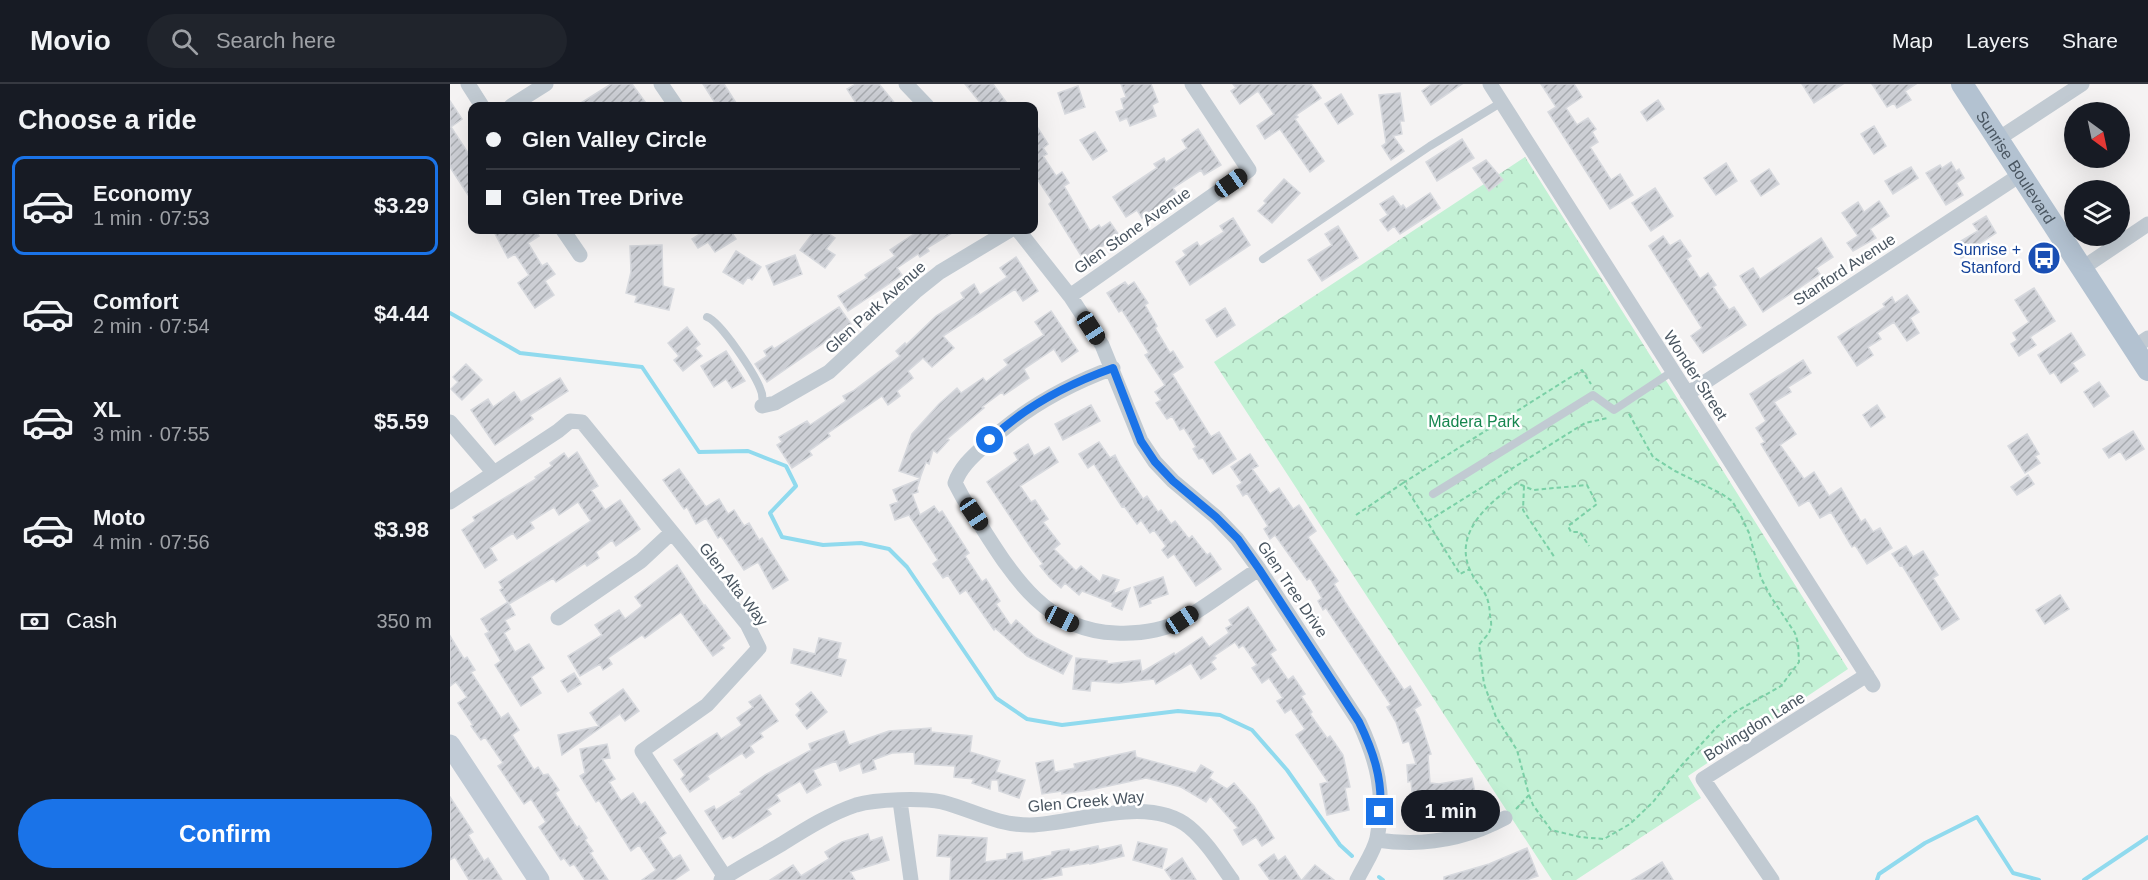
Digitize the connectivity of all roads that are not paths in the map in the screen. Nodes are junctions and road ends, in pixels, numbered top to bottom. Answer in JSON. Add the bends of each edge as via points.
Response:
{"nodes":[{"id":1,"x":468,"y":84,"type":"edge"},
{"id":2,"x":546,"y":84,"type":"edge"},
{"id":3,"x":662,"y":84,"type":"edge"},
{"id":4,"x":906,"y":84,"type":"edge"},
{"id":5,"x":1192,"y":84,"type":"edge"},
{"id":6,"x":1490,"y":84,"type":"edge"},
{"id":7,"x":1962,"y":84,"type":"edge"},
{"id":8,"x":2082,"y":84,"type":"edge"},
{"id":9,"x":479,"y":102,"type":"edge"},
{"id":10,"x":517,"y":102,"type":"edge"},
{"id":11,"x":673,"y":102,"type":"edge"},
{"id":12,"x":923,"y":102,"type":"edge"},
{"id":13,"x":1502,"y":102,"type":"junction"},
{"id":14,"x":1998,"y":139,"type":"junction"},
{"id":15,"x":2020,"y":175,"type":"junction"},
{"id":16,"x":2148,"y":224,"type":"edge"},
{"id":17,"x":566,"y":234,"type":"edge"},
{"id":18,"x":1003,"y":234,"type":"edge"},
{"id":19,"x":1021,"y":234,"type":"edge"},
{"id":20,"x":580,"y":255,"type":"dead end"},
{"id":21,"x":1263,"y":259,"type":"dead end"},
{"id":22,"x":2081,"y":269,"type":"junction"},
{"id":23,"x":1070,"y":296,"type":"junction"},
{"id":24,"x":707,"y":317,"type":"dead end"},
{"id":25,"x":2141,"y":343,"type":"edge"},
{"id":26,"x":1113,"y":368,"type":"junction"},
{"id":27,"x":2148,"y":370,"type":"edge"},
{"id":28,"x":1673,"y":371,"type":"junction"},
{"id":29,"x":1687,"y":394,"type":"junction"},
{"id":30,"x":762,"y":406,"type":"joint"},
{"id":31,"x":450,"y":422,"type":"edge"},
{"id":32,"x":494,"y":472,"type":"junction"},
{"id":33,"x":1433,"y":494,"type":"dead end"},
{"id":34,"x":450,"y":502,"type":"edge"},
{"id":35,"x":671,"y":533,"type":"junction"},
{"id":36,"x":1259,"y":569,"type":"junction"},
{"id":37,"x":558,"y":618,"type":"dead end"},
{"id":38,"x":1870,"y":680,"type":"joint"},
{"id":39,"x":450,"y":745,"type":"edge"},
{"id":40,"x":900,"y":801,"type":"junction"},
{"id":41,"x":1511,"y":814,"type":"road end"},
{"id":42,"x":1377,"y":840,"type":"junction"},
{"id":43,"x":724,"y":879,"type":"edge"},
{"id":44,"x":539,"y":880,"type":"edge"},
{"id":45,"x":911,"y":880,"type":"edge"},
{"id":46,"x":1232,"y":880,"type":"edge"},
{"id":47,"x":1357,"y":880,"type":"edge"},
{"id":48,"x":1772,"y":880,"type":"edge"}],
"edges":[{"from":1,"to":9,"type":"street"},
{"from":2,"to":10,"type":"street"},
{"from":3,"to":11,"type":"street"},
{"from":4,"to":12,"type":"street"},
{"from":5,"to":23,"type":"street","name":"Glen Stone Avenue","via":[[1249,170]]},
{"from":6,"to":13,"type":"street","name":"Wonder Street"},
{"from":7,"to":14,"type":"main road","name":"Sunrise Boulevard"},
{"from":8,"to":14,"type":"street"},
{"from":13,"to":21,"type":"lane"},
{"from":13,"to":28,"type":"street","name":"Wonder Street"},
{"from":14,"to":15,"type":"main road","name":"Sunrise Boulevard"},
{"from":15,"to":22,"type":"main road","name":"Sunrise Boulevard"},
{"from":15,"to":29,"type":"street","name":"Stanford Avenue"},
{"from":16,"to":22,"type":"street"},
{"from":17,"to":20,"type":"street"},
{"from":18,"to":30,"type":"street","name":"Glen Park Avenue","via":[[940,272],[829,372],[775,403]]},
{"from":19,"to":23,"type":"street","name":"Glen Tree Drive"},
{"from":22,"to":25,"type":"main road","name":"Sunrise Boulevard"},
{"from":23,"to":26,"type":"street","name":"Glen Tree Drive"},
{"from":24,"to":30,"type":"lane","via":[[721,327],[749,369],[760,387]]},
{"from":25,"to":27,"type":"main road","name":"Sunrise Boulevard"},
{"from":26,"to":36,"type":"street","name":"Glen Tree Drive","via":[[1133,425],[1155,462],[1238,539]]},
{"from":26,"to":36,"type":"street","via":[[1079,381],[1030,408],[1002,429],[959,472],[955,483],[963,498],[1027,592],[1044,608],[1080,627],[1099,633],[1149,632],[1182,620]]},
{"from":28,"to":29,"type":"street","name":"Wonder Street"},
{"from":28,"to":33,"type":"lane","via":[[1614,410],[1593,394]]},
{"from":29,"to":38,"type":"street","name":"Wonder Street"},
{"from":31,"to":32,"type":"street"},
{"from":32,"to":34,"type":"street"},
{"from":32,"to":35,"type":"street","name":"Glen Alta Way","via":[[570,421],[582,422]]},
{"from":35,"to":37,"type":"street","via":[[641,561]]},
{"from":35,"to":43,"type":"street","name":"Glen Alta Way","via":[[747,624],[759,648],[707,705],[642,751]]},
{"from":36,"to":42,"type":"street","name":"Glen Tree Drive","via":[[1370,745],[1379,771]]},
{"from":38,"to":48,"type":"street","name":"Bovingdon Lane","via":[[1703,779]]},
{"from":39,"to":44,"type":"street"},
{"from":40,"to":43,"type":"street","name":"Glen Creek Way","via":[[874,801],[840,812]]},
{"from":40,"to":45,"type":"street"},
{"from":40,"to":46,"type":"street","name":"Glen Creek Way","via":[[941,802],[1008,824],[1162,813],[1188,826],[1206,843]]},
{"from":41,"to":42,"type":"street","via":[[1487,827],[1442,841],[1414,844]]},
{"from":42,"to":47,"type":"street","name":"Glen Tree Drive"}]}
